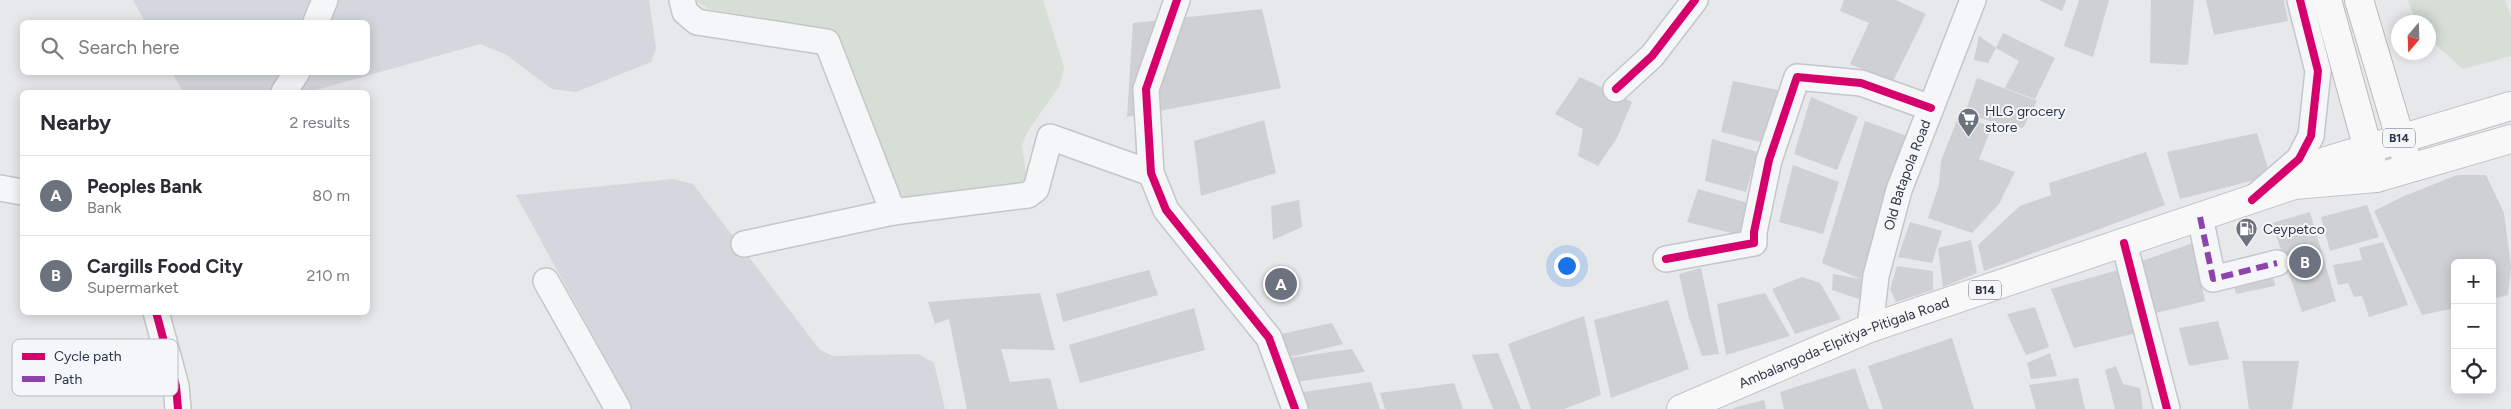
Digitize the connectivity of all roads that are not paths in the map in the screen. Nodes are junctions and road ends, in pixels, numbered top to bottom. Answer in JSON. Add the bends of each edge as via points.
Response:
{"nodes":[{"id":1,"x":325,"y":0,"type":"edge"},
{"id":2,"x":682,"y":0,"type":"edge"},
{"id":3,"x":1177,"y":0,"type":"edge"},
{"id":4,"x":1695,"y":0,"type":"edge"},
{"id":5,"x":1973,"y":0,"type":"edge"},
{"id":6,"x":2300,"y":0,"type":"edge"},
{"id":7,"x":2328,"y":0,"type":"edge"},
{"id":8,"x":2359,"y":0,"type":"edge"},
{"id":9,"x":317,"y":20,"type":"edge"},
{"id":10,"x":295,"y":75,"type":"edge"},
{"id":11,"x":1616,"y":89,"type":"dead end"},
{"id":12,"x":285,"y":90,"type":"edge"},
{"id":13,"x":2511,"y":106,"type":"edge"},
{"id":14,"x":1931,"y":108,"type":"junction"},
{"id":15,"x":2400,"y":138,"type":"junction"},
{"id":16,"x":2511,"y":139,"type":"edge"},
{"id":17,"x":2366,"y":147,"type":"junction"},
{"id":18,"x":2409,"y":168,"type":"junction"},
{"id":19,"x":1152,"y":173,"type":"junction"},
{"id":20,"x":2376,"y":178,"type":"junction"},
{"id":21,"x":2294,"y":185,"type":"junction"},
{"id":22,"x":0,"y":188,"type":"edge"},
{"id":23,"x":20,"y":192,"type":"edge"},
{"id":24,"x":2252,"y":200,"type":"junction"},
{"id":25,"x":893,"y":212,"type":"junction"},
{"id":26,"x":2200,"y":218,"type":"junction"},
{"id":27,"x":2124,"y":243,"type":"junction"},
{"id":28,"x":744,"y":244,"type":"dead end"},
{"id":29,"x":1666,"y":259,"type":"dead end"},
{"id":30,"x":2277,"y":263,"type":"dead end"},
{"id":31,"x":546,"y":281,"type":"dead end"},
{"id":32,"x":157,"y":315,"type":"edge"},
{"id":33,"x":1870,"y":328,"type":"junction"},
{"id":34,"x":163,"y":339,"type":"edge"},
{"id":35,"x":177,"y":396,"type":"edge"},
{"id":36,"x":178,"y":409,"type":"edge"},
{"id":37,"x":618,"y":409,"type":"edge"},
{"id":38,"x":1295,"y":409,"type":"edge"},
{"id":39,"x":1681,"y":409,"type":"edge"},
{"id":40,"x":2167,"y":409,"type":"edge"}],
"edges":[{"from":1,"to":9,"type":"street"},
{"from":2,"to":25,"type":"street","via":[[684,12],[697,22],[827,42]]},
{"from":3,"to":19,"type":"street","via":[[1146,89]]},
{"from":4,"to":11,"type":"street","via":[[1652,56]]},
{"from":5,"to":14,"type":"street","name":"Old Batapola Road"},
{"from":6,"to":24,"type":"street","via":[[2318,71],[2311,136],[2298,159]]},
{"from":7,"to":17,"type":"main road"},
{"from":8,"to":15,"type":"main road"},
{"from":10,"to":12,"type":"street"},
{"from":13,"to":15,"type":"main road","name":"Ambalangoda-Elpitiya-Pitigala Road","number":"B14"},
{"from":14,"to":29,"type":"street","via":[[1861,83],[1797,78],[1769,160],[1754,243]]},
{"from":14,"to":33,"type":"street","name":"Old Batapola Road","via":[[1899,190],[1876,276]]},
{"from":15,"to":17,"type":"main road","name":"Ambalangoda-Elpitiya-Pitigala Road","number":"B14"},
{"from":15,"to":18,"type":"main road"},
{"from":16,"to":18,"type":"main road","name":"Ambalangoda-Elpitiya-Pitigala Road","number":"B14"},
{"from":17,"to":20,"type":"main road"},
{"from":17,"to":21,"type":"main road","name":"Ambalangoda-Elpitiya-Pitigala Road","number":"B14","via":[[2326,161]]},
{"from":18,"to":20,"type":"main road","name":"Ambalangoda-Elpitiya-Pitigala Road","number":"B14"},
{"from":19,"to":25,"type":"street","via":[[1050,137],[1036,189],[1028,195]]},
{"from":19,"to":38,"type":"street","via":[[1166,210],[1269,338]]},
{"from":20,"to":21,"type":"main road","name":"Ambalangoda-Elpitiya-Pitigala Road","number":"B14"},
{"from":21,"to":24,"type":"main road","name":"Ambalangoda-Elpitiya-Pitigala Road","number":"B14"},
{"from":22,"to":23,"type":"street"},
{"from":24,"to":26,"type":"main road","name":"Ambalangoda-Elpitiya-Pitigala Road","number":"B14"},
{"from":25,"to":28,"type":"street"},
{"from":26,"to":27,"type":"main road","name":"Ambalangoda-Elpitiya-Pitigala Road","number":"B14"},
{"from":26,"to":30,"type":"street","via":[[2213,279]]},
{"from":27,"to":33,"type":"main road","name":"Ambalangoda-Elpitiya-Pitigala Road","number":"B14"},
{"from":27,"to":40,"type":"street"},
{"from":31,"to":37,"type":"street"},
{"from":32,"to":34,"type":"street"},
{"from":33,"to":39,"type":"main road","name":"Ambalangoda-Elpitiya-Pitigala Road","number":"B14"},
{"from":35,"to":36,"type":"street"}]}
